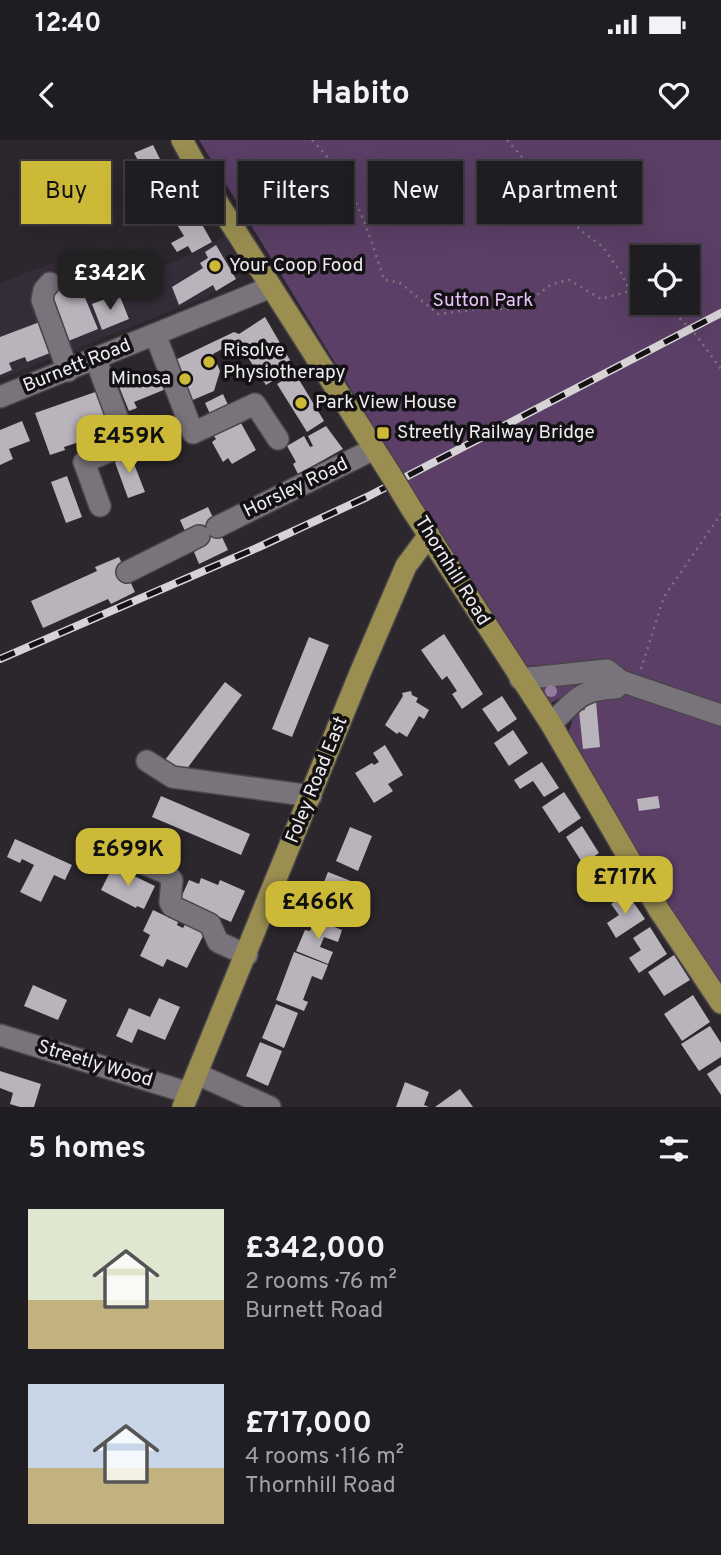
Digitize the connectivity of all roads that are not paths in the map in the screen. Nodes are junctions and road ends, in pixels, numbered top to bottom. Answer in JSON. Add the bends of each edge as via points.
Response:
{"nodes":[{"id":1,"x":182,"y":140,"type":"edge"},
{"id":2,"x":50,"y":283,"type":"dead end"},
{"id":3,"x":271,"y":287,"type":"junction"},
{"id":4,"x":155,"y":334,"type":"junction"},
{"id":5,"x":96,"y":360,"type":"junction"},
{"id":6,"x":68,"y":371,"type":"junction"},
{"id":7,"x":0,"y":397,"type":"edge"},
{"id":8,"x":278,"y":439,"type":"dead end"},
{"id":9,"x":374,"y":449,"type":"junction"},
{"id":10,"x":100,"y":506,"type":"dead end"},
{"id":11,"x":429,"y":535,"type":"junction"},
{"id":12,"x":127,"y":572,"type":"dead end"},
{"id":13,"x":520,"y":679,"type":"junction"},
{"id":14,"x":593,"y":682,"type":"junction"},
{"id":15,"x":721,"y":715,"type":"edge"},
{"id":16,"x":551,"y":724,"type":"junction"},
{"id":17,"x":147,"y":761,"type":"dead end"},
{"id":18,"x":311,"y":796,"type":"junction"},
{"id":19,"x":108,"y":849,"type":"dead end"},
{"id":20,"x":247,"y":955,"type":"junction"},
{"id":21,"x":721,"y":1003,"type":"edge"},
{"id":22,"x":0,"y":1035,"type":"edge"},
{"id":23,"x":190,"y":1092,"type":"edge"},
{"id":24,"x":270,"y":1107,"type":"edge"}],
"edges":[{"from":1,"to":3,"type":"main road","name":"Thornhill Road"},
{"from":2,"to":6,"type":"street","via":[[42,300]]},
{"from":3,"to":4,"type":"street","name":"Burnett Road"},
{"from":3,"to":9,"type":"main road","name":"Thornhill Road"},
{"from":4,"to":5,"type":"street","name":"Burnett Road"},
{"from":4,"to":8,"type":"street","via":[[193,433],[255,404]]},
{"from":5,"to":6,"type":"street","name":"Burnett Road"},
{"from":5,"to":10,"type":"street","via":[[127,444],[84,462]]},
{"from":6,"to":7,"type":"street","name":"Burnett Road"},
{"from":9,"to":11,"type":"main road","name":"Thornhill Road","bridge":true},
{"from":9,"to":12,"type":"street","name":"Horsley Road"},
{"from":11,"to":13,"type":"main road","name":"Thornhill Road"},
{"from":11,"to":18,"type":"main road","name":"Foley Road East","via":[[406,566]]},
{"from":13,"to":14,"type":"street"},
{"from":13,"to":16,"type":"main road","name":"Thornhill Road"},
{"from":14,"to":15,"type":"street","via":[[607,670],[629,683]]},
{"from":14,"to":16,"type":"street"},
{"from":16,"to":21,"type":"main road","name":"Thornhill Road","via":[[659,910]]},
{"from":17,"to":18,"type":"street","via":[[173,777]]},
{"from":18,"to":20,"type":"main road","name":"Foley Road East"},
{"from":19,"to":20,"type":"street","via":[[170,877],[170,902],[210,924],[218,942]]},
{"from":20,"to":23,"type":"main road","name":"Foley Road East"},
{"from":22,"to":23,"type":"street","name":"Streetly Wood"},
{"from":23,"to":24,"type":"street","name":"Streetly Wood"}]}
